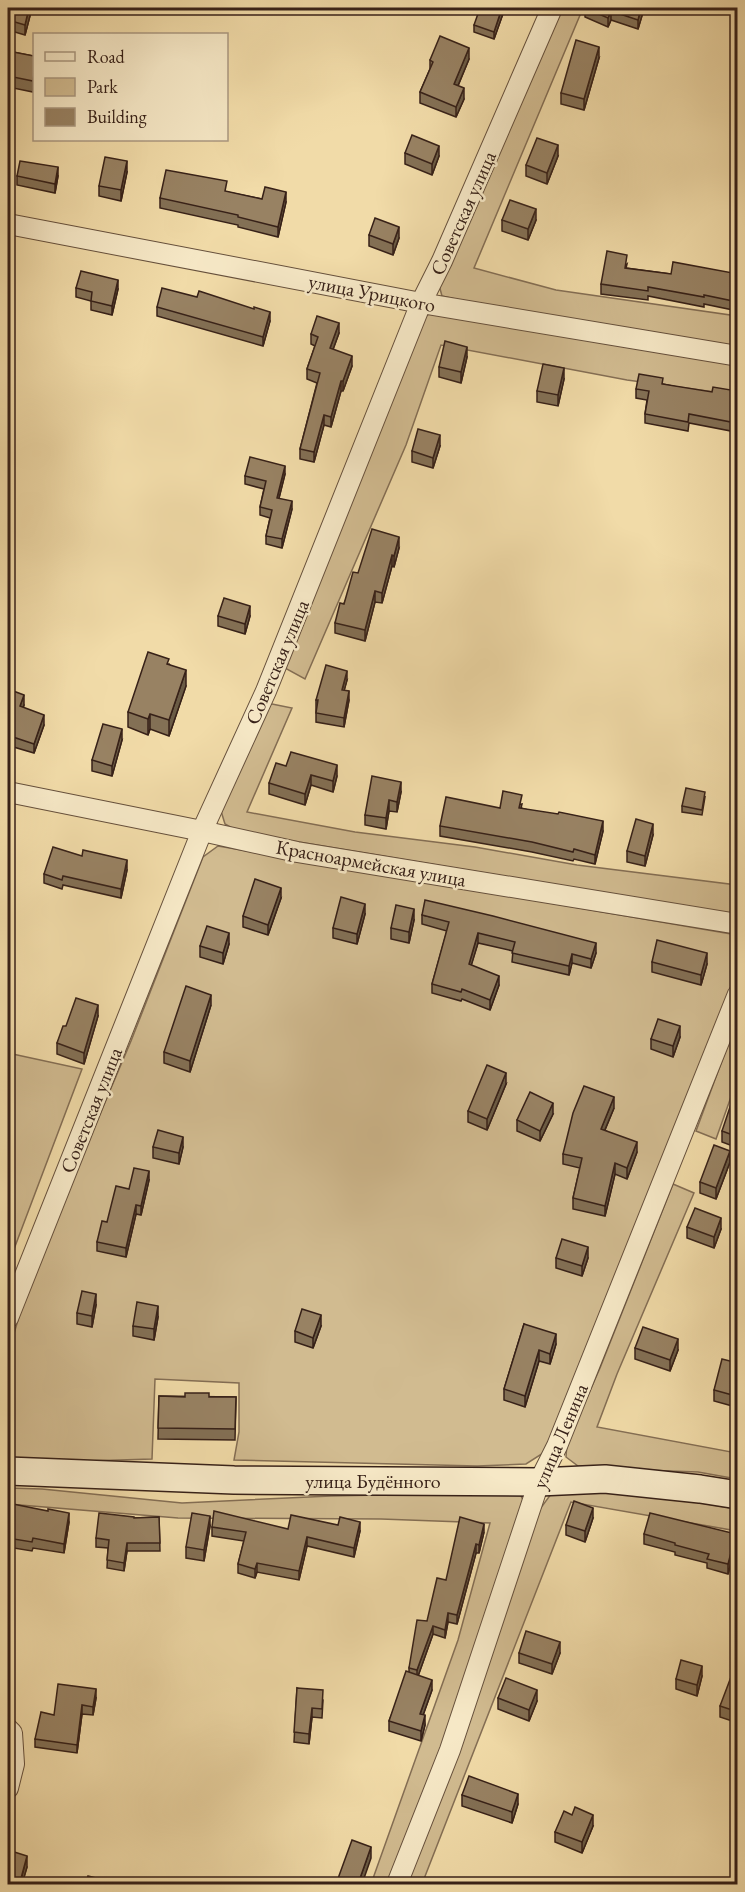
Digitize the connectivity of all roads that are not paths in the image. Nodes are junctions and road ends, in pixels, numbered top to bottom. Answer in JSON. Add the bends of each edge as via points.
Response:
{"nodes":[{"id":1,"x":552,"y":8,"type":"edge"},
{"id":2,"x":8,"y":224,"type":"edge"},
{"id":3,"x":421,"y":303,"type":"junction"},
{"id":4,"x":738,"y":356,"type":"edge"},
{"id":5,"x":8,"y":792,"type":"edge"},
{"id":6,"x":202,"y":831,"type":"junction"},
{"id":7,"x":738,"y":924,"type":"edge"},
{"id":8,"x":738,"y":994,"type":"edge"},
{"id":9,"x":8,"y":1318,"type":"edge"},
{"id":10,"x":8,"y":1471,"type":"edge"},
{"id":11,"x":539,"y":1482,"type":"junction"},
{"id":12,"x":738,"y":1495,"type":"edge"},
{"id":13,"x":8,"y":1729,"type":"edge"},
{"id":14,"x":8,"y":1788,"type":"edge"},
{"id":15,"x":397,"y":1884,"type":"edge"}],
"edges":[{"from":1,"to":3,"type":"street","name":"Советская улица"},
{"from":2,"to":3,"type":"street","name":"улица Урицкого"},
{"from":3,"to":4,"type":"street","name":"улица Урицкого"},
{"from":3,"to":6,"type":"street","name":"Советская улица","via":[[266,691]]},
{"from":5,"to":6,"type":"street","name":"Красноармейская улица"},
{"from":6,"to":7,"type":"street","name":"Красноармейская улица","via":[[297,852]]},
{"from":6,"to":9,"type":"street","name":"Советская улица"},
{"from":8,"to":11,"type":"street","name":"улица Ленина","via":[[557,1446]]},
{"from":10,"to":11,"type":"street","name":"улица Будённого","via":[[234,1480]]},
{"from":11,"to":12,"type":"street","name":"улица Будённого","via":[[605,1479]]},
{"from":11,"to":15,"type":"street","name":"улица Ленина","via":[[450,1750]]},
{"from":13,"to":14,"type":"street","via":[[12,1733],[14,1764]]}]}
